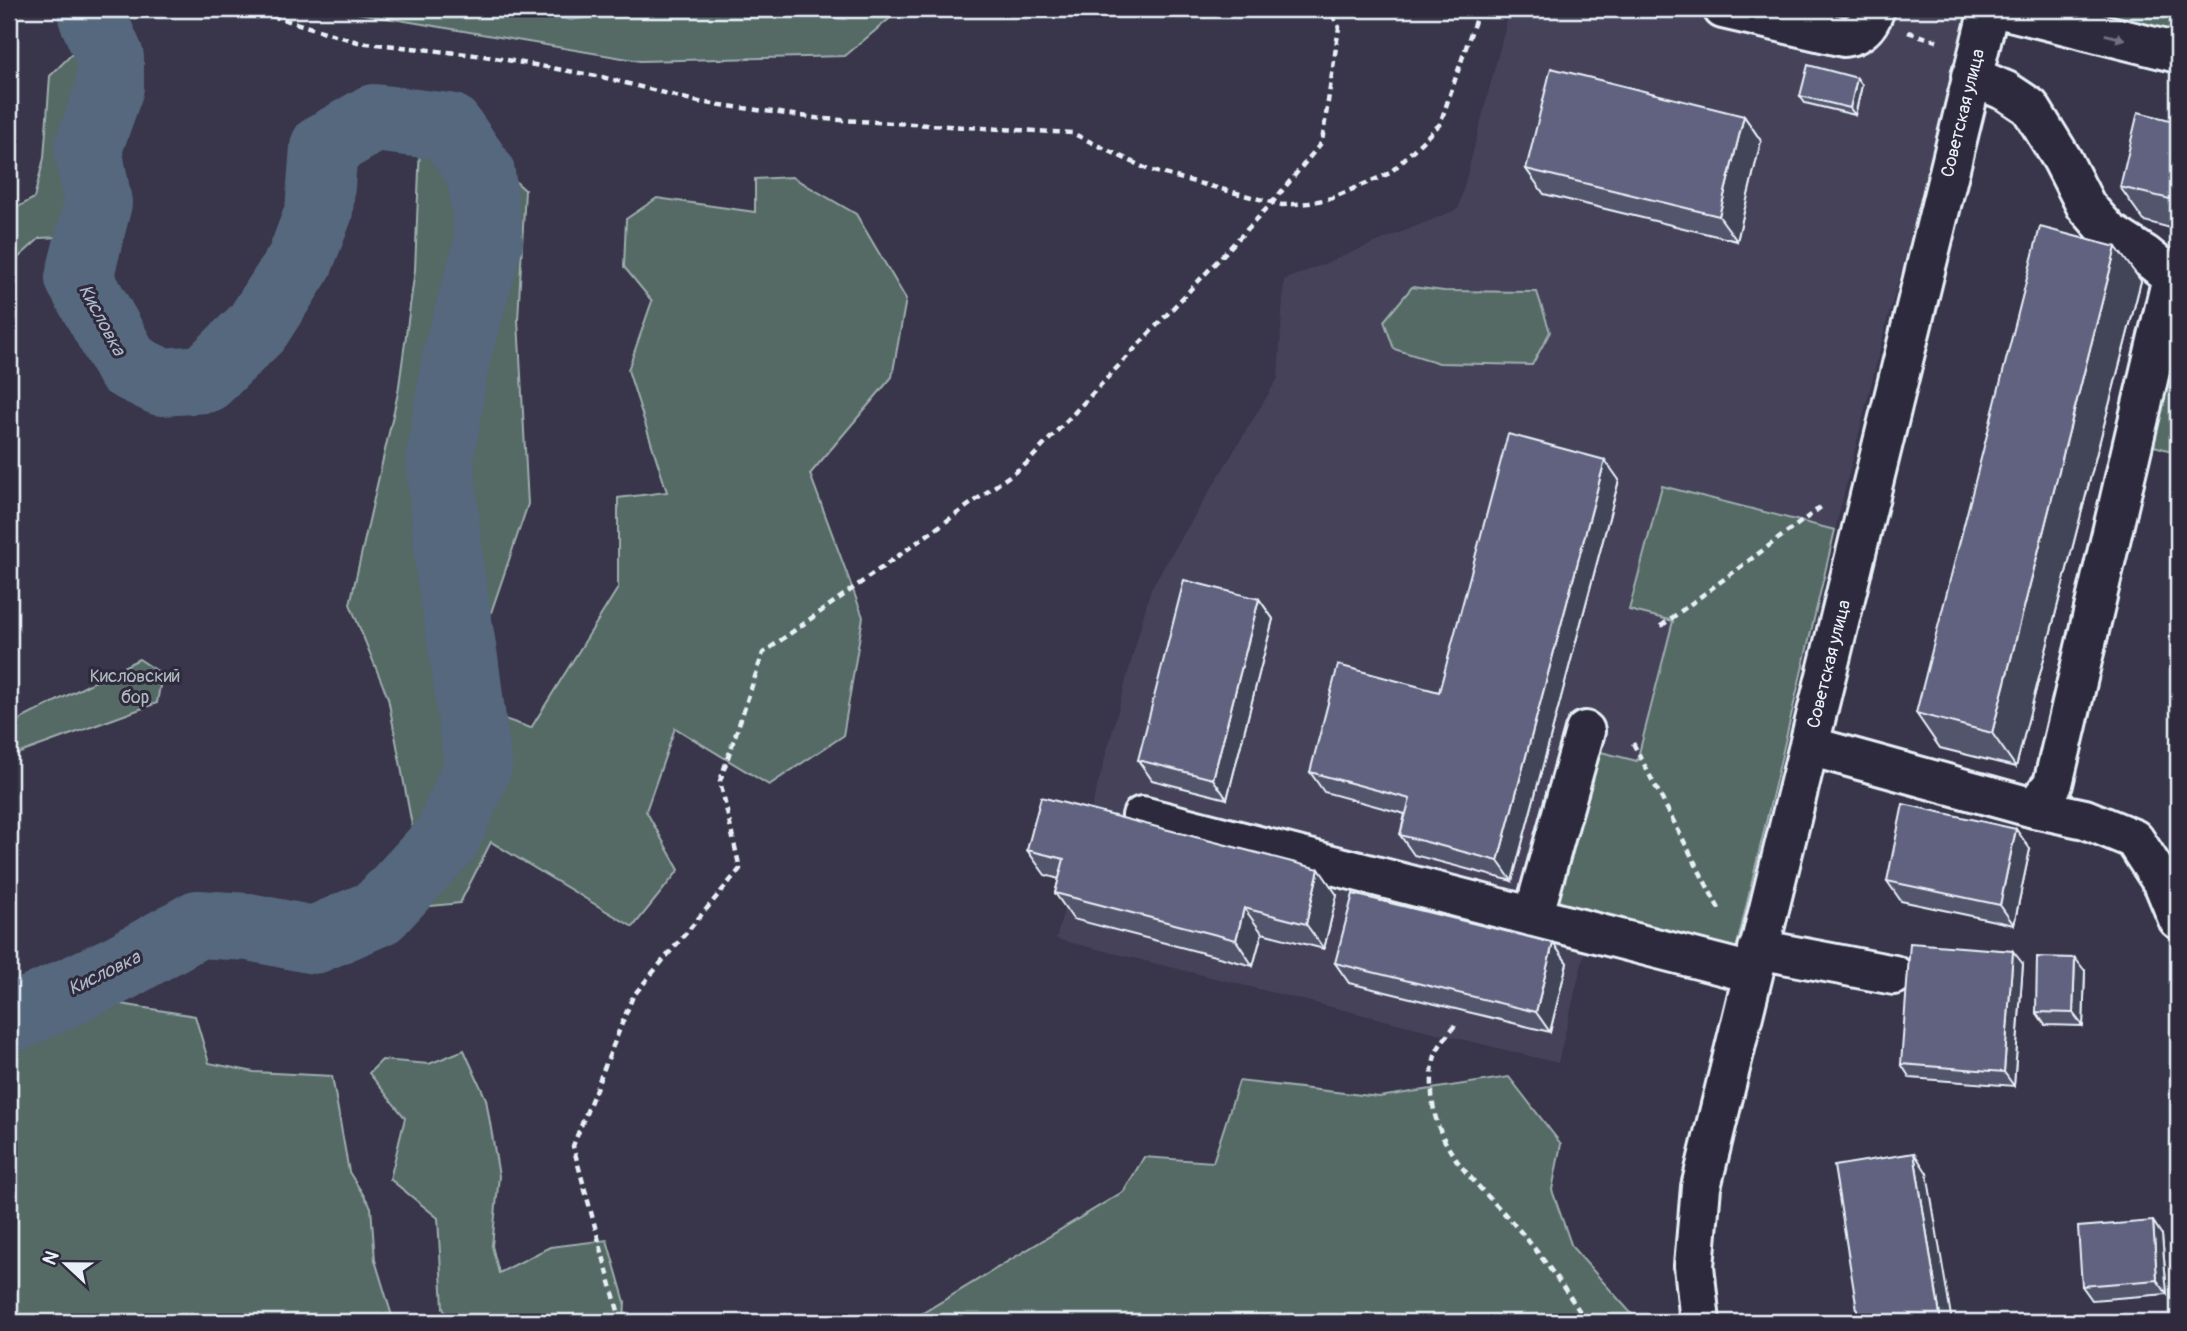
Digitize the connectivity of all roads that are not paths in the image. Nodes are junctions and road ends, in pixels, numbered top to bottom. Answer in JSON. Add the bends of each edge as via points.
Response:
{"nodes":[{"id":1,"x":1723,"y":9,"type":"edge"},
{"id":2,"x":1875,"y":9,"type":"edge"},
{"id":3,"x":1989,"y":9,"type":"edge"},
{"id":4,"x":2002,"y":9,"type":"edge"},
{"id":5,"x":2178,"y":53,"type":"edge"},
{"id":6,"x":1971,"y":76,"type":"junction"},
{"id":7,"x":2175,"y":278,"type":"edge"},
{"id":8,"x":1585,"y":731,"type":"dead end"},
{"id":9,"x":1809,"y":746,"type":"junction"},
{"id":10,"x":2034,"y":808,"type":"junction"},
{"id":11,"x":1142,"y":816,"type":"dead end"},
{"id":12,"x":1533,"y":917,"type":"junction"},
{"id":13,"x":2178,"y":919,"type":"edge"},
{"id":14,"x":1755,"y":961,"type":"junction"},
{"id":15,"x":1894,"y":975,"type":"dead end"},
{"id":16,"x":1700,"y":1322,"type":"edge"}],
"edges":[{"from":1,"to":2,"type":"street","via":[[1844,37],[1865,27]]},
{"from":3,"to":6,"type":"street","name":"Советская улица"},
{"from":4,"to":5,"type":"street","one_way":true},
{"from":6,"to":7,"type":"street","via":[[2030,107],[2086,206],[2109,232]]},
{"from":6,"to":9,"type":"street","name":"Советская улица"},
{"from":7,"to":10,"type":"street","via":[[2053,784]]},
{"from":8,"to":12,"type":"street"},
{"from":9,"to":10,"type":"street"},
{"from":9,"to":14,"type":"street","name":"Советская улица"},
{"from":10,"to":13,"type":"street","via":[[2085,819],[2134,839],[2164,885]]},
{"from":11,"to":12,"type":"street"},
{"from":12,"to":14,"type":"street"},
{"from":14,"to":15,"type":"street"},
{"from":14,"to":16,"type":"street","name":"Советская улица","via":[[1701,1187],[1694,1266]]}]}
